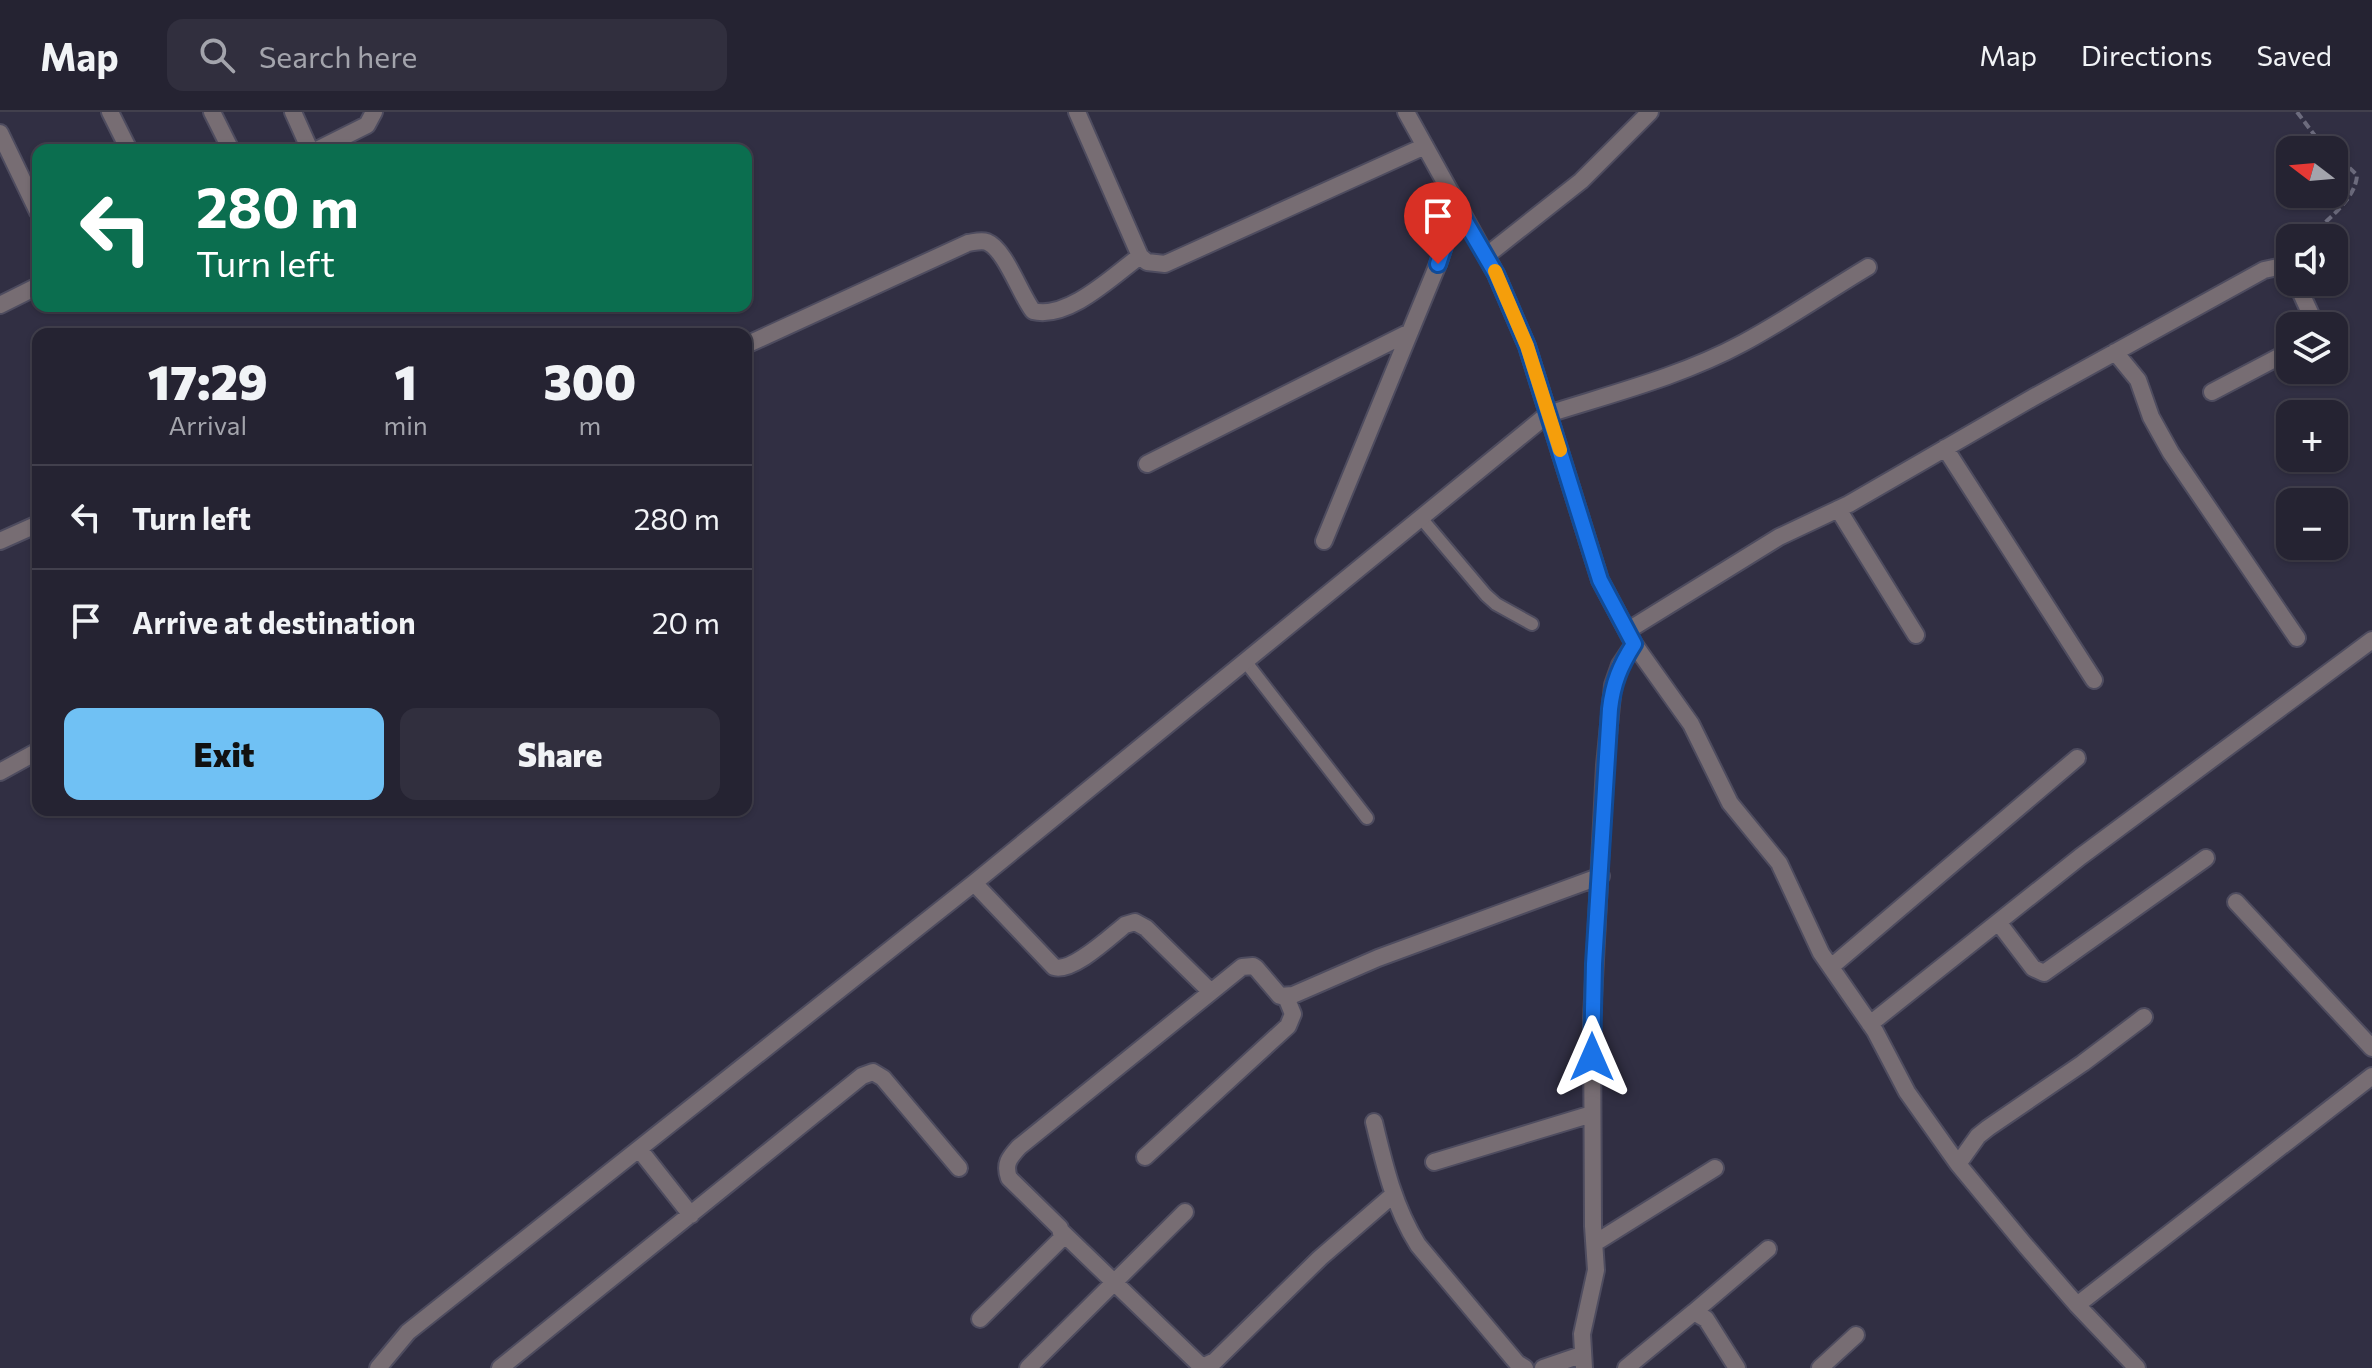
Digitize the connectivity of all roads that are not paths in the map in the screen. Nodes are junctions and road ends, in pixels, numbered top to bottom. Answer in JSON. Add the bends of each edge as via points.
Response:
{"nodes":[{"id":1,"x":110,"y":112,"type":"edge"},
{"id":2,"x":212,"y":112,"type":"edge"},
{"id":3,"x":293,"y":112,"type":"edge"},
{"id":4,"x":374,"y":112,"type":"edge"},
{"id":5,"x":1077,"y":112,"type":"edge"},
{"id":6,"x":1406,"y":112,"type":"edge"},
{"id":7,"x":1650,"y":112,"type":"edge"},
{"id":8,"x":0,"y":133,"type":"edge"},
{"id":9,"x":126,"y":144,"type":"edge"},
{"id":10,"x":228,"y":144,"type":"edge"},
{"id":11,"x":307,"y":144,"type":"edge"},
{"id":12,"x":329,"y":144,"type":"edge"},
{"id":13,"x":1425,"y":146,"type":"junction"},
{"id":14,"x":32,"y":200,"type":"edge"},
{"id":15,"x":1457,"y":207,"type":"junction"},
{"id":16,"x":1482,"y":249,"type":"junction"},
{"id":17,"x":1140,"y":256,"type":"junction"},
{"id":18,"x":1868,"y":267,"type":"dead end"},
{"id":19,"x":2276,"y":267,"type":"edge"},
{"id":20,"x":32,"y":289,"type":"edge"},
{"id":21,"x":0,"y":305,"type":"edge"},
{"id":22,"x":1410,"y":332,"type":"junction"},
{"id":23,"x":752,"y":342,"type":"edge"},
{"id":24,"x":2115,"y":352,"type":"junction"},
{"id":25,"x":2276,"y":358,"type":"edge"},
{"id":26,"x":2212,"y":392,"type":"dead end"},
{"id":27,"x":1548,"y":414,"type":"junction"},
{"id":28,"x":1945,"y":448,"type":"junction"},
{"id":29,"x":1147,"y":464,"type":"dead end"},
{"id":30,"x":1838,"y":509,"type":"junction"},
{"id":31,"x":1421,"y":518,"type":"junction"},
{"id":32,"x":32,"y":527,"type":"edge"},
{"id":33,"x":0,"y":541,"type":"edge"},
{"id":34,"x":1324,"y":541,"type":"dead end"},
{"id":35,"x":1532,"y":624,"type":"dead end"},
{"id":36,"x":1916,"y":635,"type":"dead end"},
{"id":37,"x":1630,"y":638,"type":"junction"},
{"id":38,"x":2297,"y":638,"type":"dead end"},
{"id":39,"x":2372,"y":640,"type":"edge"},
{"id":40,"x":1245,"y":661,"type":"junction"},
{"id":41,"x":2094,"y":680,"type":"dead end"},
{"id":42,"x":32,"y":754,"type":"edge"},
{"id":43,"x":2077,"y":758,"type":"dead end"},
{"id":44,"x":0,"y":772,"type":"edge"},
{"id":45,"x":1367,"y":818,"type":"dead end"},
{"id":46,"x":2206,"y":858,"type":"dead end"},
{"id":47,"x":1601,"y":876,"type":"junction"},
{"id":48,"x":974,"y":883,"type":"junction"},
{"id":49,"x":2236,"y":902,"type":"dead end"},
{"id":50,"x":1998,"y":922,"type":"junction"},
{"id":51,"x":1831,"y":967,"type":"junction"},
{"id":52,"x":1211,"y":992,"type":"junction"},
{"id":53,"x":1286,"y":997,"type":"junction"},
{"id":54,"x":2144,"y":1017,"type":"dead end"},
{"id":55,"x":1870,"y":1024,"type":"junction"},
{"id":56,"x":2372,"y":1048,"type":"edge"},
{"id":57,"x":2372,"y":1076,"type":"edge"},
{"id":58,"x":1592,"y":1114,"type":"junction"},
{"id":59,"x":1374,"y":1122,"type":"dead end"},
{"id":60,"x":639,"y":1149,"type":"junction"},
{"id":61,"x":1145,"y":1157,"type":"dead end"},
{"id":62,"x":1434,"y":1162,"type":"dead end"},
{"id":63,"x":1958,"y":1164,"type":"junction"},
{"id":64,"x":959,"y":1168,"type":"dead end"},
{"id":65,"x":1715,"y":1168,"type":"dead end"},
{"id":66,"x":1394,"y":1194,"type":"junction"},
{"id":67,"x":1185,"y":1212,"type":"dead end"},
{"id":68,"x":691,"y":1215,"type":"junction"},
{"id":69,"x":1062,"y":1232,"type":"junction"},
{"id":70,"x":1595,"y":1243,"type":"junction"},
{"id":71,"x":1768,"y":1249,"type":"dead end"},
{"id":72,"x":1113,"y":1282,"type":"junction"},
{"id":73,"x":2077,"y":1305,"type":"junction"},
{"id":74,"x":1694,"y":1312,"type":"junction"},
{"id":75,"x":980,"y":1319,"type":"dead end"},
{"id":76,"x":1856,"y":1335,"type":"dead end"},
{"id":77,"x":1582,"y":1362,"type":"edge"},
{"id":78,"x":510,"y":1365,"type":"edge"},
{"id":79,"x":375,"y":1367,"type":"edge"},
{"id":80,"x":1028,"y":1368,"type":"edge"},
{"id":81,"x":1525,"y":1368,"type":"edge"},
{"id":82,"x":1543,"y":1368,"type":"edge"},
{"id":83,"x":1626,"y":1368,"type":"edge"},
{"id":84,"x":1737,"y":1368,"type":"edge"},
{"id":85,"x":1820,"y":1368,"type":"edge"},
{"id":86,"x":2137,"y":1368,"type":"edge"}],
"edges":[{"from":1,"to":9,"type":"street"},
{"from":2,"to":10,"type":"street"},
{"from":3,"to":11,"type":"street"},
{"from":4,"to":12,"type":"street","via":[[367,125]]},
{"from":5,"to":17,"type":"street"},
{"from":6,"to":13,"type":"street"},
{"from":7,"to":16,"type":"street","via":[[1581,181]]},
{"from":8,"to":14,"type":"street"},
{"from":13,"to":15,"type":"street"},
{"from":13,"to":17,"type":"street","via":[[1181,259],[1165,264]]},
{"from":15,"to":16,"type":"street"},
{"from":15,"to":22,"type":"street"},
{"from":16,"to":27,"type":"street","via":[[1527,346]]},
{"from":17,"to":23,"type":"street","via":[[1080,300],[1044,314],[1033,311],[990,243],[968,243]]},
{"from":18,"to":27,"type":"street","via":[[1743,343],[1694,366]]},
{"from":19,"to":24,"type":"street"},
{"from":20,"to":21,"type":"street"},
{"from":22,"to":29,"type":"street"},
{"from":22,"to":34,"type":"street"},
{"from":24,"to":28,"type":"street"},
{"from":24,"to":38,"type":"street","via":[[2138,380],[2171,453]]},
{"from":25,"to":26,"type":"street"},
{"from":27,"to":31,"type":"street"},
{"from":27,"to":37,"type":"street","via":[[1600,580]]},
{"from":28,"to":30,"type":"street"},
{"from":28,"to":41,"type":"street"},
{"from":30,"to":36,"type":"street"},
{"from":30,"to":37,"type":"street","via":[[1779,537]]},
{"from":31,"to":35,"type":"lane","via":[[1486,595]]},
{"from":31,"to":40,"type":"street"},
{"from":32,"to":33,"type":"street"},
{"from":37,"to":47,"type":"street","via":[[1613,685]]},
{"from":37,"to":51,"type":"street","via":[[1691,724],[1730,803],[1779,863]]},
{"from":39,"to":50,"type":"street"},
{"from":40,"to":45,"type":"lane"},
{"from":40,"to":48,"type":"street"},
{"from":42,"to":44,"type":"street"},
{"from":43,"to":51,"type":"street"},
{"from":46,"to":50,"type":"street","via":[[2044,973],[2033,968]]},
{"from":47,"to":53,"type":"street"},
{"from":47,"to":58,"type":"street","via":[[1592,1005]]},
{"from":48,"to":52,"type":"street","via":[[1054,967],[1071,966],[1135,922]]},
{"from":48,"to":60,"type":"street"},
{"from":49,"to":56,"type":"street"},
{"from":50,"to":55,"type":"street"},
{"from":51,"to":55,"type":"street"},
{"from":52,"to":53,"type":"street","via":[[1242,967],[1253,966],[1276,994]]},
{"from":52,"to":69,"type":"street","via":[[1008,1159],[1009,1178]]},
{"from":53,"to":61,"type":"street","via":[[1293,1014],[1288,1026]]},
{"from":54,"to":63,"type":"street","via":[[1988,1128]]},
{"from":55,"to":63,"type":"street","via":[[1907,1092]]},
{"from":57,"to":73,"type":"street"},
{"from":58,"to":62,"type":"street"},
{"from":58,"to":70,"type":"street"},
{"from":59,"to":66,"type":"street"},
{"from":60,"to":68,"type":"street"},
{"from":60,"to":79,"type":"street","via":[[408,1332]]},
{"from":63,"to":73,"type":"street"},
{"from":64,"to":68,"type":"street","via":[[873,1072]]},
{"from":65,"to":70,"type":"street"},
{"from":66,"to":72,"type":"street","via":[[1208,1366],[1196,1363]]},
{"from":66,"to":81,"type":"street","via":[[1418,1245]]},
{"from":67,"to":72,"type":"street"},
{"from":68,"to":78,"type":"street"},
{"from":69,"to":72,"type":"street"},
{"from":69,"to":75,"type":"street","via":[[1060,1242]]},
{"from":70,"to":77,"type":"street"},
{"from":71,"to":74,"type":"street"},
{"from":72,"to":80,"type":"street"},
{"from":73,"to":86,"type":"street"},
{"from":74,"to":83,"type":"street"},
{"from":74,"to":84,"type":"street","via":[[1706,1319]]},
{"from":76,"to":85,"type":"street"},
{"from":77,"to":82,"type":"street"}]}
